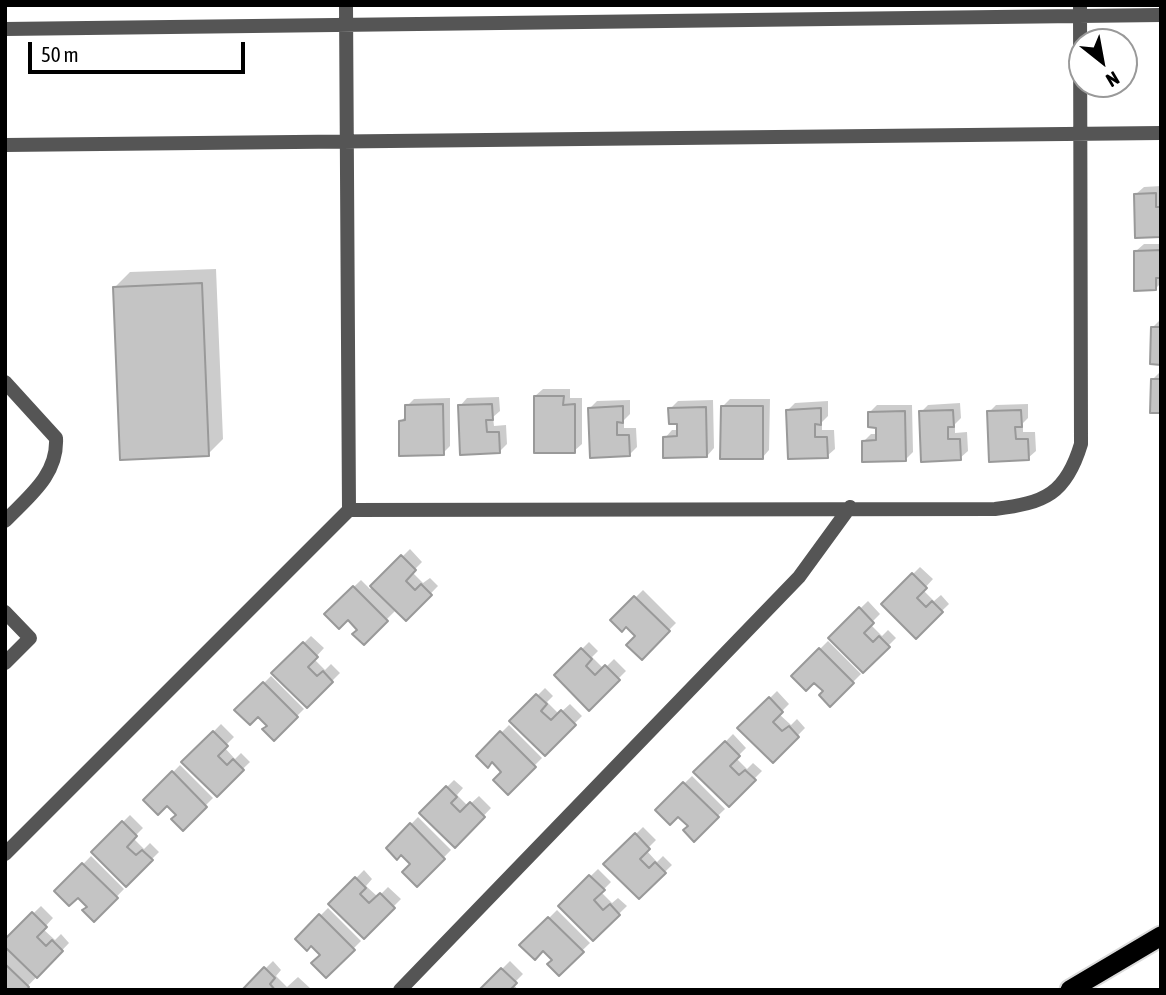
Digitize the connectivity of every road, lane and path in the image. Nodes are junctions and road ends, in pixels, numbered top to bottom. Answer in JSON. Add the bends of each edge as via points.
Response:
{"nodes":[{"id":1,"x":346,"y":5,"type":"edge"},
{"id":2,"x":1080,"y":11,"type":"edge"},
{"id":3,"x":1161,"y":15,"type":"edge"},
{"id":4,"x":346,"y":25,"type":"junction"},
{"id":5,"x":5,"y":29,"type":"edge"},
{"id":6,"x":1161,"y":133,"type":"edge"},
{"id":7,"x":1080,"y":134,"type":"junction"},
{"id":8,"x":347,"y":142,"type":"junction"},
{"id":9,"x":5,"y":145,"type":"edge"},
{"id":10,"x":5,"y":382,"type":"edge"},
{"id":11,"x":850,"y":507,"type":"junction"},
{"id":12,"x":349,"y":510,"type":"junction"},
{"id":13,"x":5,"y":521,"type":"edge"},
{"id":14,"x":5,"y":612,"type":"edge"},
{"id":15,"x":5,"y":663,"type":"edge"},
{"id":16,"x":5,"y":854,"type":"edge"},
{"id":17,"x":1161,"y":936,"type":"edge"},
{"id":18,"x":400,"y":990,"type":"edge"},
{"id":19,"x":1070,"y":990,"type":"edge"}],
"edges":[{"from":1,"to":4,"type":"street"},
{"from":2,"to":3,"type":"street"},
{"from":2,"to":4,"type":"street"},
{"from":2,"to":7,"type":"street"},
{"from":4,"to":5,"type":"street"},
{"from":4,"to":8,"type":"street"},
{"from":6,"to":7,"type":"street"},
{"from":7,"to":8,"type":"street"},
{"from":7,"to":11,"type":"street","via":[[1081,444],[1073,470],[1055,493],[1028,505],[995,509]]},
{"from":8,"to":9,"type":"street"},
{"from":8,"to":12,"type":"street"},
{"from":10,"to":13,"type":"street","via":[[57,438],[57,457],[50,474]]},
{"from":11,"to":12,"type":"street"},
{"from":11,"to":18,"type":"street","via":[[799,577]]},
{"from":12,"to":16,"type":"street"},
{"from":14,"to":15,"type":"street","via":[[30,638]]},
{"from":17,"to":19,"type":"highway"}]}
